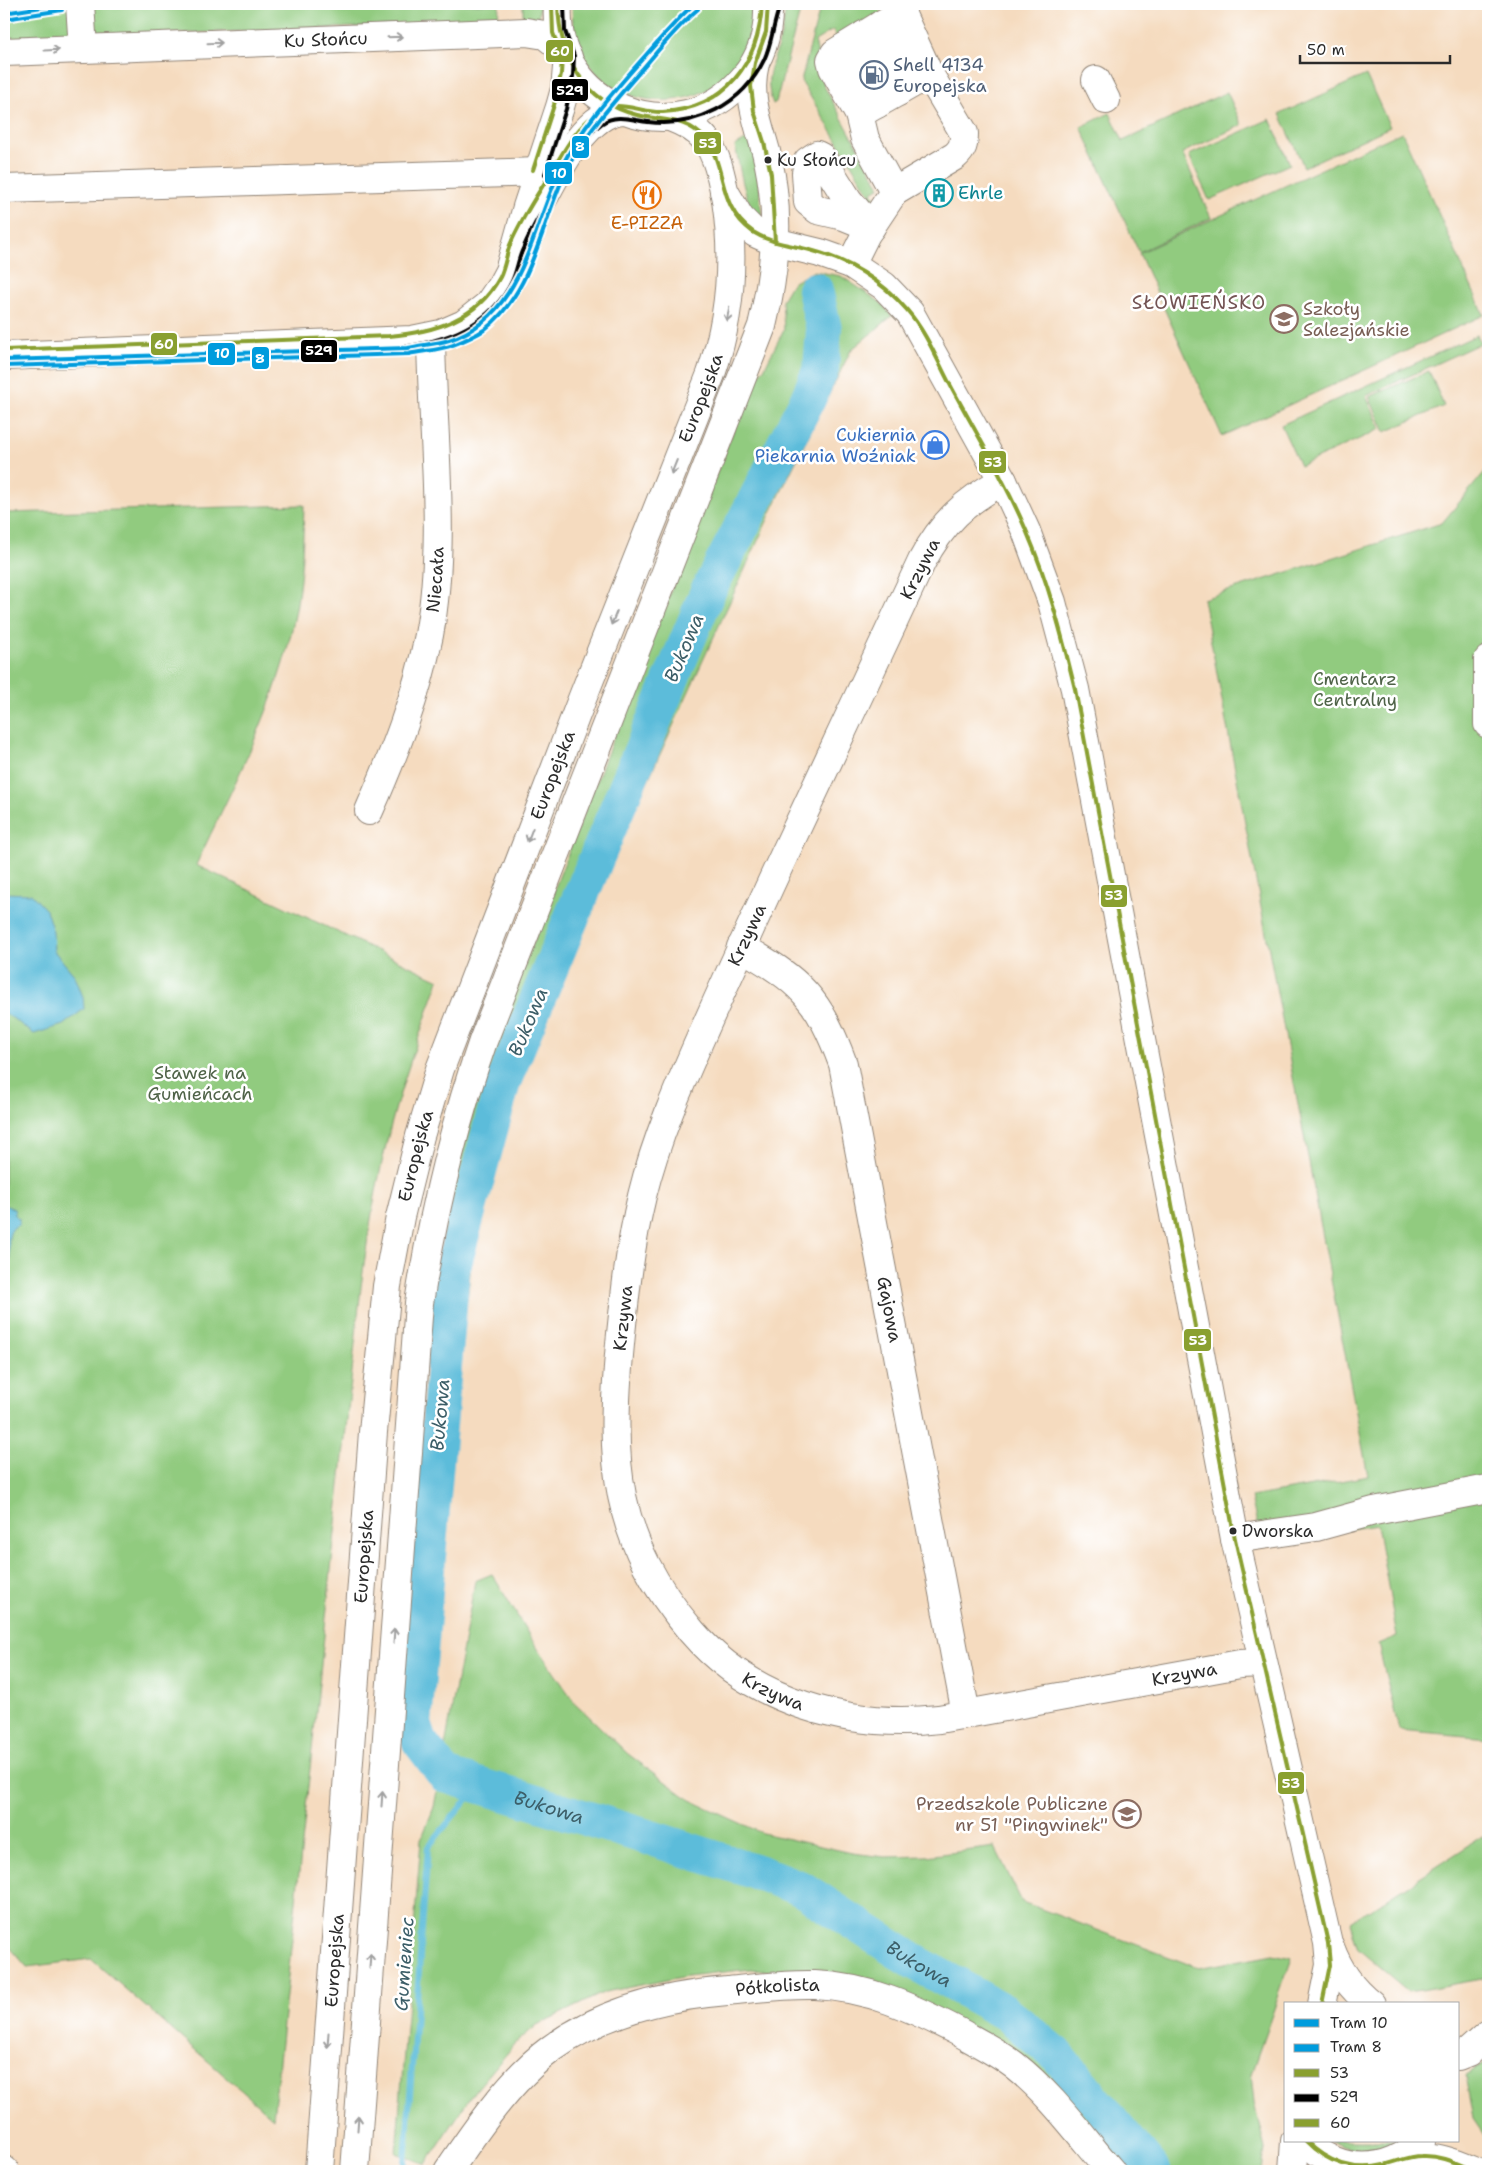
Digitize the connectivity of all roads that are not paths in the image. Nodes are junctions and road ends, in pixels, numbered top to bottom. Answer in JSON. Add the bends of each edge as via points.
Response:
{"nodes":[{"id":1,"x":80,"y":4,"type":"edge"},
{"id":2,"x":558,"y":4,"type":"edge"},
{"id":3,"x":770,"y":11,"type":"edge"},
{"id":4,"x":878,"y":24,"type":"edge"},
{"id":5,"x":83,"y":49,"type":"junction"},
{"id":6,"x":4,"y":52,"type":"edge"},
{"id":7,"x":566,"y":54,"type":"junction"},
{"id":8,"x":755,"y":63,"type":"junction"},
{"id":9,"x":896,"y":93,"type":"junction"},
{"id":10,"x":624,"y":110,"type":"junction"},
{"id":11,"x":670,"y":117,"type":"junction"},
{"id":12,"x":539,"y":172,"type":"junction"},
{"id":13,"x":4,"y":189,"type":"edge"},
{"id":14,"x":724,"y":191,"type":"junction"},
{"id":15,"x":894,"y":192,"type":"junction"},
{"id":16,"x":776,"y":242,"type":"junction"},
{"id":17,"x":516,"y":248,"type":"junction"},
{"id":18,"x":851,"y":264,"type":"junction"},
{"id":19,"x":431,"y":337,"type":"junction"},
{"id":20,"x":4,"y":356,"type":"edge"},
{"id":21,"x":1003,"y":481,"type":"junction"},
{"id":22,"x":1488,"y":660,"type":"edge"},
{"id":23,"x":1488,"y":724,"type":"edge"},
{"id":24,"x":369,"y":810,"type":"dead end"},
{"id":25,"x":741,"y":947,"type":"junction"},
{"id":26,"x":1488,"y":1489,"type":"edge"},
{"id":27,"x":1235,"y":1539,"type":"junction"},
{"id":28,"x":1262,"y":1663,"type":"junction"},
{"id":29,"x":966,"y":1714,"type":"junction"},
{"id":30,"x":1328,"y":1943,"type":"junction"},
{"id":31,"x":1322,"y":2002,"type":"edge"},
{"id":32,"x":1369,"y":2002,"type":"edge"},
{"id":33,"x":1488,"y":2034,"type":"edge"},
{"id":34,"x":1460,"y":2055,"type":"edge"},
{"id":35,"x":1295,"y":2142,"type":"edge"},
{"id":36,"x":1307,"y":2142,"type":"edge"},
{"id":37,"x":1420,"y":2142,"type":"edge"},
{"id":38,"x":1454,"y":2142,"type":"edge"},
{"id":39,"x":1396,"y":2161,"type":"junction"},
{"id":40,"x":1337,"y":2169,"type":"edge"},
{"id":41,"x":319,"y":2171,"type":"edge"},
{"id":42,"x":355,"y":2171,"type":"edge"},
{"id":43,"x":448,"y":2171,"type":"edge"},
{"id":44,"x":1111,"y":2171,"type":"edge"},
{"id":45,"x":1293,"y":2171,"type":"edge"},
{"id":46,"x":1474,"y":2171,"type":"edge"},
{"id":47,"x":1481,"y":2171,"type":"edge"}],
"edges":[{"from":1,"to":5,"type":"street"},
{"from":2,"to":7,"type":"street","via":[[558,26]]},
{"from":3,"to":8,"type":"street"},
{"from":4,"to":9,"type":"street"},
{"from":4,"to":9,"type":"street"},
{"from":4,"to":9,"type":"street","via":[[834,53],[831,60],[833,68]]},
{"from":6,"to":5,"type":"street","name":"Ku Słońcu","one_way":true},
{"from":5,"to":7,"type":"street","name":"Ku Słońcu","one_way":true,"via":[[526,32],[545,35]]},
{"from":7,"to":10,"type":"street","via":[[591,89]]},
{"from":7,"to":12,"type":"street","via":[[565,89]]},
{"from":8,"to":11,"type":"street","via":[[740,84],[719,101],[696,112]]},
{"from":8,"to":16,"type":"street","name":"Europejska","via":[[752,98],[771,174]]},
{"from":9,"to":15,"type":"street","via":[[865,139]]},
{"from":9,"to":15,"type":"street","via":[[964,134],[964,142],[955,156]]},
{"from":10,"to":11,"type":"street","via":[[650,117]]},
{"from":10,"to":17,"type":"street","via":[[605,115],[587,130]]},
{"from":11,"to":14,"type":"street","name":"Europejska","via":[[705,139],[715,157]]},
{"from":12,"to":13,"type":"street"},
{"from":12,"to":17,"type":"street"},
{"from":14,"to":16,"type":"street","name":"Europejska","via":[[744,223],[755,233]]},
{"from":14,"to":41,"type":"street","name":"Europejska","one_way":true,"via":[[731,240],[731,284],[720,348],[440,1069],[400,1217],[387,1286],[372,1432]]},
{"from":15,"to":18,"type":"street"},
{"from":16,"to":18,"type":"street"},
{"from":42,"to":16,"type":"street","name":"Europejska","one_way":true,"via":[[419,1303],[428,1242],[460,1110],[483,1041],[759,333],[772,282]]},
{"from":17,"to":19,"type":"street","via":[[506,279],[488,305],[464,324]]},
{"from":18,"to":21,"type":"street","via":[[884,286],[910,313]]},
{"from":19,"to":20,"type":"street","via":[[389,342]]},
{"from":19,"to":24,"type":"street","name":"Niecała","via":[[437,510],[429,635],[401,734]]},
{"from":21,"to":25,"type":"street","name":"Krzywa","via":[[956,513],[930,546]]},
{"from":21,"to":27,"type":"street","via":[[1044,580],[1075,689]]},
{"from":22,"to":23,"type":"street"},
{"from":25,"to":29,"type":"street","name":"Gajowa","via":[[784,972],[805,991],[823,1018],[843,1064]]},
{"from":25,"to":29,"type":"street","name":"Krzywa","via":[[669,1114],[642,1193],[634,1229],[622,1322],[614,1427],[618,1483],[625,1515],[646,1564],[680,1618],[708,1650],[762,1688],[810,1708],[864,1719],[920,1721]]},
{"from":26,"to":27,"type":"street","via":[[1374,1511],[1316,1527]]},
{"from":27,"to":28,"type":"street"},
{"from":28,"to":29,"type":"street","name":"Krzywa","via":[[1240,1664]]},
{"from":28,"to":30,"type":"street"},
{"from":30,"to":31,"type":"street","via":[[1330,1965]]},
{"from":30,"to":32,"type":"street","via":[[1344,1976]]},
{"from":33,"to":34,"type":"street"},
{"from":35,"to":45,"type":"street"},
{"from":36,"to":40,"type":"street"},
{"from":37,"to":39,"type":"street"},
{"from":38,"to":47,"type":"street"},
{"from":39,"to":40,"type":"street","via":[[1369,2168]]},
{"from":39,"to":46,"type":"street","via":[[1428,2156]]},
{"from":43,"to":44,"type":"street","name":"Półkolista","via":[[482,2123],[534,2063],[550,2049],[589,2026],[630,2008],[672,1996],[816,1985],[862,1992],[902,2004],[994,2052],[1030,2080]]}]}
